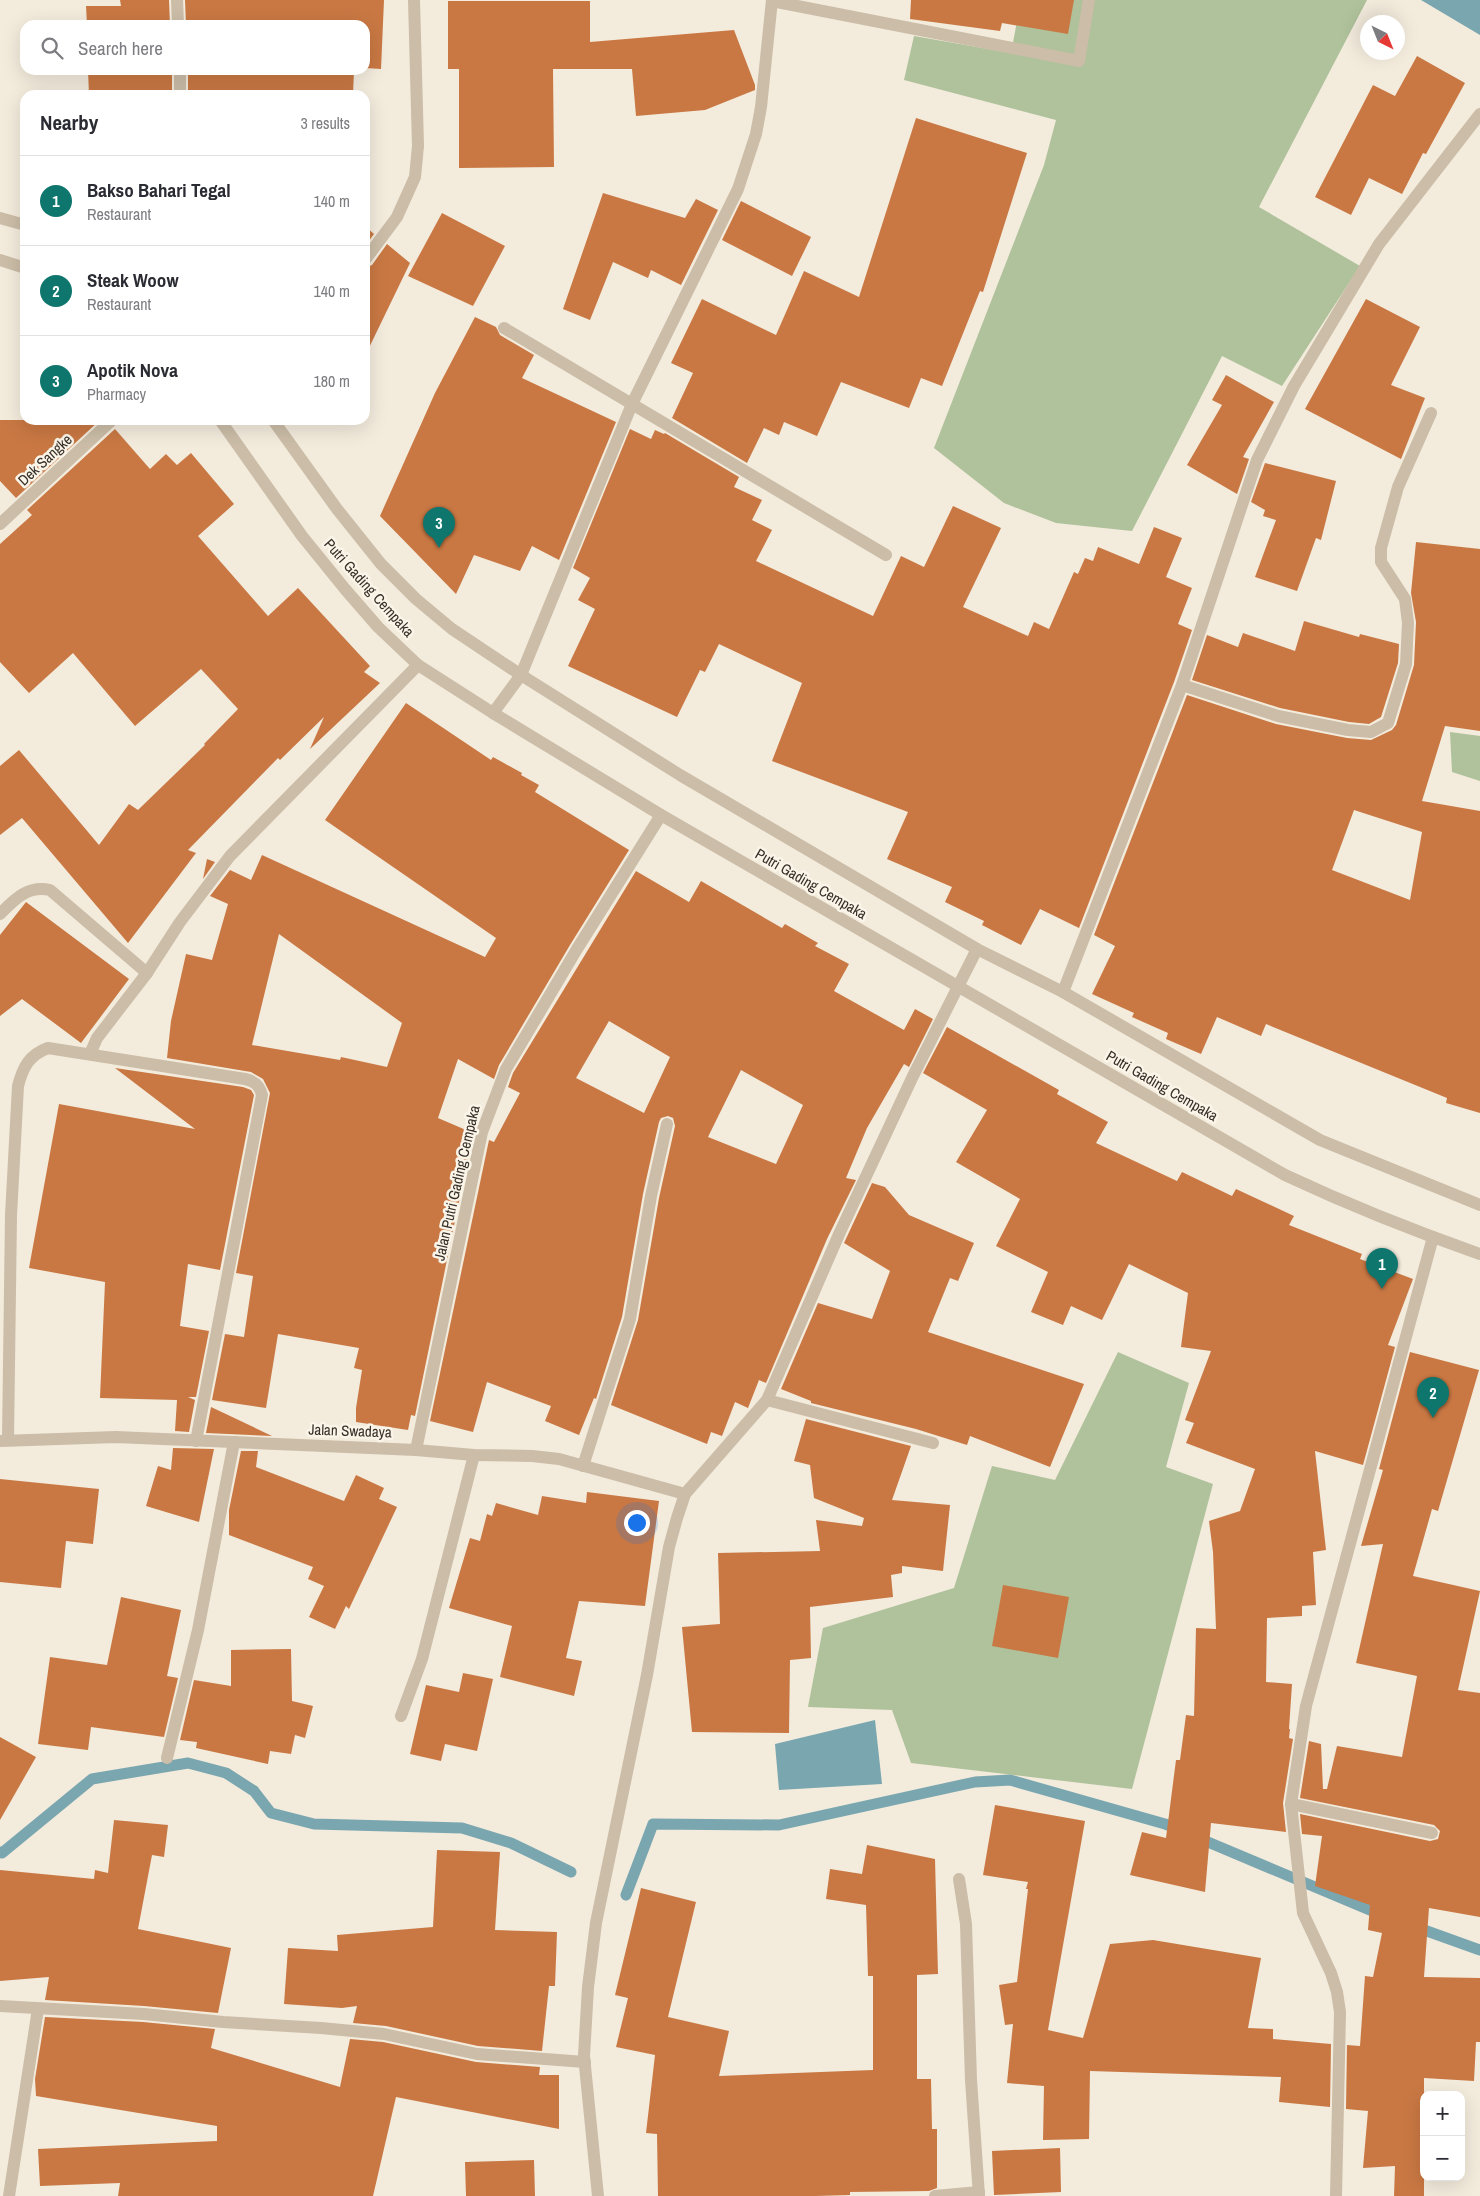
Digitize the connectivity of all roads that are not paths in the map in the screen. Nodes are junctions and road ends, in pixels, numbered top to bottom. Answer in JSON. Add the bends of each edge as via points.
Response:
{"nodes":[{"id":1,"x":177,"y":0,"type":"edge"},
{"id":2,"x":414,"y":0,"type":"edge"},
{"id":3,"x":772,"y":0,"type":"edge"},
{"id":4,"x":1089,"y":0,"type":"edge"},
{"id":5,"x":178,"y":20,"type":"edge"},
{"id":6,"x":180,"y":75,"type":"edge"},
{"id":7,"x":180,"y":90,"type":"edge"},
{"id":8,"x":1480,"y":114,"type":"edge"},
{"id":9,"x":0,"y":218,"type":"edge"},
{"id":10,"x":20,"y":224,"type":"edge"},
{"id":11,"x":370,"y":253,"type":"edge"},
{"id":12,"x":0,"y":260,"type":"edge"},
{"id":13,"x":20,"y":266,"type":"edge"},
{"id":14,"x":504,"y":328,"type":"dead end"},
{"id":15,"x":632,"y":404,"type":"junction"},
{"id":16,"x":1431,"y":413,"type":"dead end"},
{"id":17,"x":107,"y":425,"type":"edge"},
{"id":18,"x":224,"y":425,"type":"edge"},
{"id":19,"x":277,"y":425,"type":"edge"},
{"id":20,"x":0,"y":524,"type":"edge"},
{"id":21,"x":886,"y":555,"type":"dead end"},
{"id":22,"x":418,"y":665,"type":"junction"},
{"id":23,"x":521,"y":675,"type":"junction"},
{"id":24,"x":1182,"y":685,"type":"junction"},
{"id":25,"x":493,"y":713,"type":"junction"},
{"id":26,"x":661,"y":815,"type":"junction"},
{"id":27,"x":0,"y":914,"type":"edge"},
{"id":28,"x":977,"y":949,"type":"junction"},
{"id":29,"x":147,"y":973,"type":"junction"},
{"id":30,"x":957,"y":987,"type":"junction"},
{"id":31,"x":1063,"y":992,"type":"junction"},
{"id":32,"x":90,"y":1054,"type":"junction"},
{"id":33,"x":667,"y":1124,"type":"dead end"},
{"id":34,"x":1480,"y":1205,"type":"edge"},
{"id":35,"x":1433,"y":1237,"type":"junction"},
{"id":36,"x":1480,"y":1254,"type":"edge"},
{"id":37,"x":767,"y":1400,"type":"junction"},
{"id":38,"x":4,"y":1440,"type":"edge"},
{"id":39,"x":196,"y":1441,"type":"junction"},
{"id":40,"x":234,"y":1442,"type":"junction"},
{"id":41,"x":932,"y":1443,"type":"dead end"},
{"id":42,"x":416,"y":1450,"type":"junction"},
{"id":43,"x":474,"y":1455,"type":"junction"},
{"id":44,"x":583,"y":1466,"type":"junction"},
{"id":45,"x":685,"y":1494,"type":"junction"},
{"id":46,"x":401,"y":1716,"type":"dead end"},
{"id":47,"x":167,"y":1758,"type":"dead end"},
{"id":48,"x":1291,"y":1804,"type":"junction"},
{"id":49,"x":1432,"y":1833,"type":"dead end"},
{"id":50,"x":960,"y":1879,"type":"dead end"},
{"id":51,"x":0,"y":2006,"type":"edge"},
{"id":52,"x":38,"y":2009,"type":"junction"},
{"id":53,"x":585,"y":2062,"type":"junction"},
{"id":54,"x":979,"y":2194,"type":"edge"},
{"id":55,"x":9,"y":2196,"type":"edge"},
{"id":56,"x":598,"y":2196,"type":"edge"},
{"id":57,"x":935,"y":2196,"type":"edge"},
{"id":58,"x":1336,"y":2196,"type":"edge"}],
"edges":[{"from":1,"to":5,"type":"street"},
{"from":2,"to":11,"type":"street","via":[[418,146],[414,177],[397,218]]},
{"from":3,"to":4,"type":"street","via":[[1079,61]]},
{"from":3,"to":15,"type":"street","via":[[761,107],[738,189]]},
{"from":6,"to":7,"type":"street"},
{"from":8,"to":24,"type":"street","via":[[1379,244],[1294,386],[1257,460]]},
{"from":9,"to":10,"type":"street"},
{"from":12,"to":13,"type":"street"},
{"from":14,"to":15,"type":"street"},
{"from":15,"to":21,"type":"street"},
{"from":15,"to":23,"type":"street"},
{"from":16,"to":24,"type":"street","via":[[1398,487],[1381,548],[1381,562],[1405,599],[1408,623],[1406,664],[1388,723],[1371,732],[1348,730],[1278,716]]},
{"from":17,"to":20,"type":"street","name":"Dek Sangke"},
{"from":18,"to":22,"type":"street","name":"Putri Gading Cempaka","via":[[302,536],[378,627]]},
{"from":19,"to":23,"type":"street","name":"Putri Gading Cempaka","via":[[381,564],[452,629]]},
{"from":22,"to":25,"type":"street","name":"Putri Gading Cempaka"},
{"from":22,"to":29,"type":"street","via":[[230,856],[180,922]]},
{"from":23,"to":25,"type":"street"},
{"from":23,"to":28,"type":"street","name":"Putri Gading Cempaka","via":[[680,774]]},
{"from":24,"to":31,"type":"street"},
{"from":25,"to":26,"type":"street","name":"Putri Gading Cempaka"},
{"from":26,"to":30,"type":"street","name":"Putri Gading Cempaka"},
{"from":26,"to":42,"type":"street","name":"Jalan Putri Gading Cempaka","via":[[506,1069],[490,1107],[480,1141]]},
{"from":27,"to":29,"type":"street","via":[[18,896],[41,888],[50,890]]},
{"from":28,"to":30,"type":"street"},
{"from":28,"to":31,"type":"street","name":"Putri Gading Cempaka"},
{"from":29,"to":32,"type":"street","via":[[97,1038]]},
{"from":30,"to":35,"type":"street","name":"Putri Gading Cempaka","via":[[1285,1175]]},
{"from":30,"to":37,"type":"street","via":[[844,1223]]},
{"from":31,"to":34,"type":"street","name":"Putri Gading Cempaka","via":[[1320,1140]]},
{"from":32,"to":38,"type":"street","via":[[48,1048],[39,1052],[23,1068],[18,1086]]},
{"from":32,"to":39,"type":"street","via":[[245,1079],[255,1083],[262,1095]]},
{"from":33,"to":44,"type":"street","via":[[630,1320]]},
{"from":35,"to":36,"type":"street","name":"Putri Gading Cempaka"},
{"from":35,"to":48,"type":"street","via":[[1306,1706]]},
{"from":37,"to":41,"type":"street"},
{"from":37,"to":45,"type":"street"},
{"from":38,"to":39,"type":"street","name":"Jalan Swadaya","via":[[116,1437]]},
{"from":39,"to":40,"type":"street","name":"Jalan Swadaya"},
{"from":40,"to":42,"type":"street","name":"Jalan Swadaya"},
{"from":40,"to":47,"type":"street","via":[[198,1630]]},
{"from":42,"to":43,"type":"street","name":"Jalan Swadaya"},
{"from":43,"to":44,"type":"street","name":"Jalan Swadaya","via":[[532,1456]]},
{"from":43,"to":46,"type":"street","via":[[422,1658]]},
{"from":44,"to":45,"type":"street","name":"Jalan Swadaya"},
{"from":45,"to":53,"type":"street","via":[[669,1547],[647,1675],[596,1923],[588,1987]]},
{"from":48,"to":49,"type":"street"},
{"from":48,"to":58,"type":"street","via":[[1303,1913],[1330,1973],[1340,2012]]},
{"from":50,"to":54,"type":"street","via":[[966,1924],[971,2080]]},
{"from":51,"to":52,"type":"street"},
{"from":52,"to":53,"type":"street","via":[[144,2014],[384,2034],[477,2054]]},
{"from":52,"to":55,"type":"street"},
{"from":53,"to":56,"type":"street"},
{"from":54,"to":57,"type":"street"}]}
